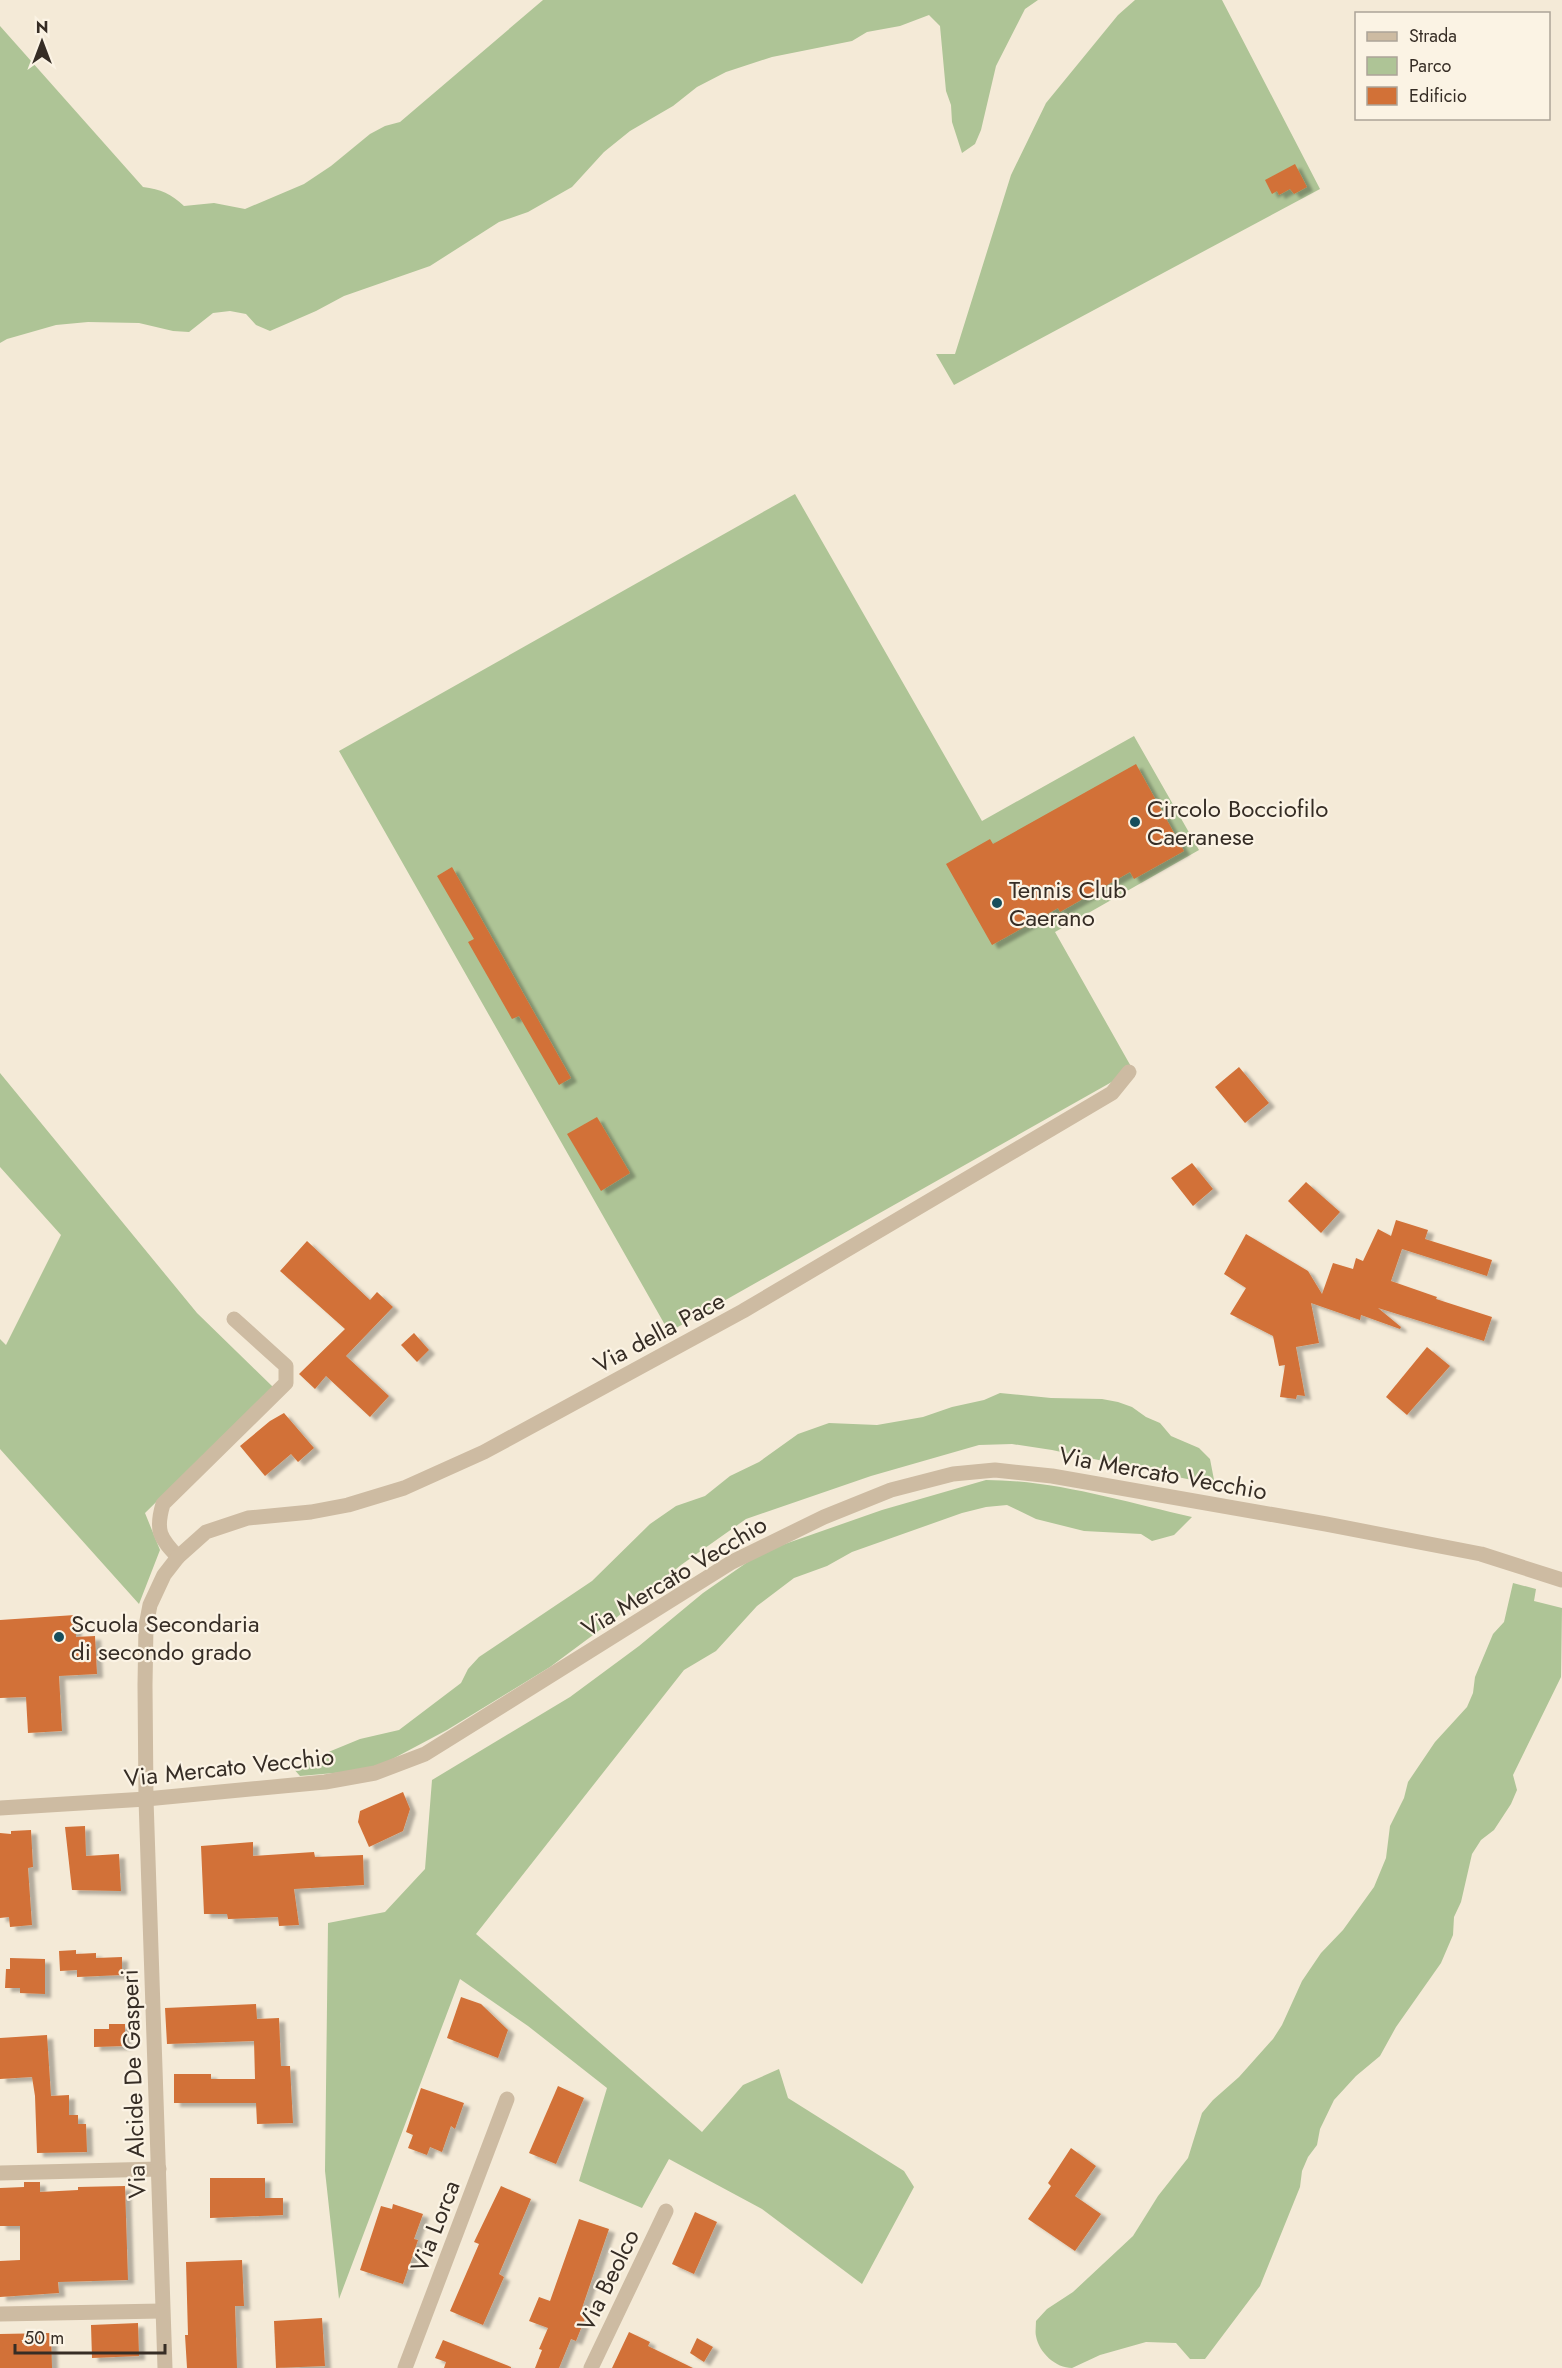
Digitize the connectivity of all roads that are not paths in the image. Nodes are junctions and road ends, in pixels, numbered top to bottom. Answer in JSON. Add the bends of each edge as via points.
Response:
{"nodes":[{"id":1,"x":1130,"y":1072,"type":"dead end"},
{"id":2,"x":234,"y":1319,"type":"dead end"},
{"id":3,"x":178,"y":1557,"type":"junction"},
{"id":4,"x":1562,"y":1580,"type":"edge"},
{"id":5,"x":146,"y":1799,"type":"junction"},
{"id":6,"x":0,"y":1808,"type":"edge"},
{"id":7,"x":507,"y":2099,"type":"dead end"},
{"id":8,"x":159,"y":2169,"type":"junction"},
{"id":9,"x":0,"y":2173,"type":"edge"},
{"id":10,"x":666,"y":2211,"type":"dead end"},
{"id":11,"x":162,"y":2311,"type":"junction"},
{"id":12,"x":0,"y":2314,"type":"edge"},
{"id":13,"x":165,"y":2368,"type":"edge"},
{"id":14,"x":405,"y":2368,"type":"edge"},
{"id":15,"x":591,"y":2368,"type":"edge"}],
"edges":[{"from":1,"to":3,"type":"street","name":"Via della Pace","via":[[1112,1093],[743,1311],[484,1452],[404,1488],[348,1505],[248,1518],[206,1532]]},
{"from":2,"to":3,"type":"street","via":[[286,1366],[286,1383],[163,1504],[158,1522],[162,1541]]},
{"from":3,"to":5,"type":"street","name":"Via della Pace","via":[[164,1575],[150,1605],[146,1626]]},
{"from":4,"to":5,"type":"street","name":"Via Mercato Vecchio","via":[[1481,1554],[1052,1476],[994,1470],[953,1474],[891,1490],[824,1517],[732,1562],[425,1754],[375,1773],[325,1782]]},
{"from":5,"to":6,"type":"street","name":"Via Mercato Vecchio"},
{"from":5,"to":8,"type":"street","name":"Via Alcide De Gasperi"},
{"from":7,"to":14,"type":"street","name":"Via Lorca"},
{"from":8,"to":9,"type":"street"},
{"from":8,"to":11,"type":"street","name":"Via Alcide De Gasperi"},
{"from":10,"to":15,"type":"street","name":"Via Beolco"},
{"from":11,"to":12,"type":"street"},
{"from":11,"to":13,"type":"street","name":"Via Alcide De Gasperi"}]}
